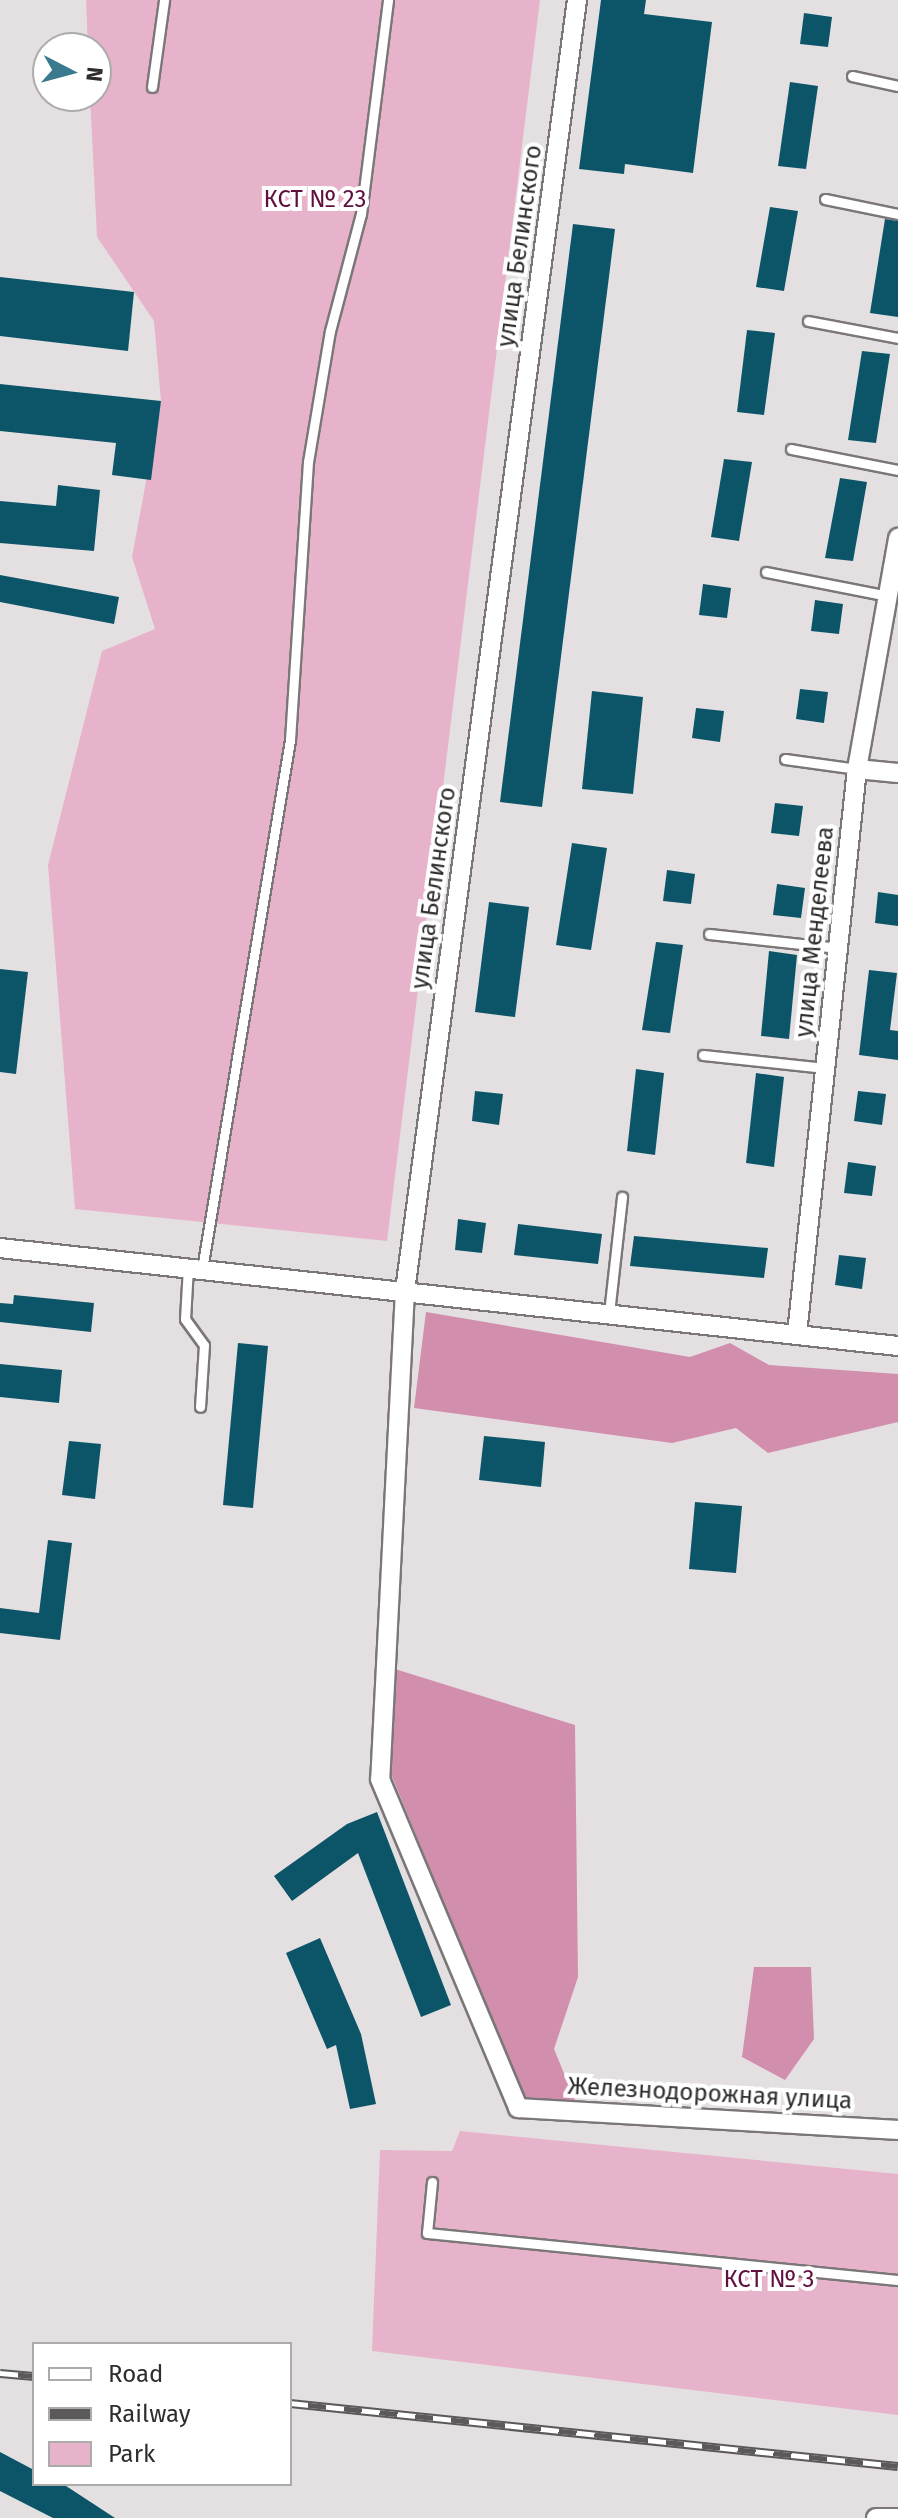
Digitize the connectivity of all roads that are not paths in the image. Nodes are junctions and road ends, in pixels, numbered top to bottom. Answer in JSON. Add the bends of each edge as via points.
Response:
{"nodes":[{"id":1,"x":164,"y":0,"type":"edge"},
{"id":2,"x":388,"y":0,"type":"edge"},
{"id":3,"x":577,"y":0,"type":"edge"},
{"id":4,"x":852,"y":76,"type":"dead end"},
{"id":5,"x":898,"y":86,"type":"edge"},
{"id":6,"x":152,"y":87,"type":"dead end"},
{"id":7,"x":825,"y":199,"type":"dead end"},
{"id":8,"x":898,"y":214,"type":"edge"},
{"id":9,"x":808,"y":321,"type":"dead end"},
{"id":10,"x":898,"y":338,"type":"edge"},
{"id":11,"x":791,"y":449,"type":"dead end"},
{"id":12,"x":898,"y":470,"type":"edge"},
{"id":13,"x":898,"y":538,"type":"edge"},
{"id":14,"x":766,"y":572,"type":"dead end"},
{"id":15,"x":888,"y":596,"type":"junction"},
{"id":16,"x":785,"y":759,"type":"dead end"},
{"id":17,"x":857,"y":769,"type":"junction"},
{"id":18,"x":898,"y":773,"type":"edge"},
{"id":19,"x":709,"y":934,"type":"dead end"},
{"id":20,"x":838,"y":948,"type":"junction"},
{"id":21,"x":703,"y":1055,"type":"dead end"},
{"id":22,"x":825,"y":1068,"type":"junction"},
{"id":23,"x":622,"y":1197,"type":"dead end"},
{"id":24,"x":0,"y":1248,"type":"edge"},
{"id":25,"x":195,"y":1268,"type":"junction"},
{"id":26,"x":405,"y":1290,"type":"junction"},
{"id":27,"x":609,"y":1313,"type":"junction"},
{"id":28,"x":797,"y":1334,"type":"junction"},
{"id":29,"x":898,"y":1346,"type":"edge"},
{"id":30,"x":200,"y":1407,"type":"dead end"},
{"id":31,"x":518,"y":2108,"type":"joint"},
{"id":32,"x":898,"y":2130,"type":"edge"},
{"id":33,"x":432,"y":2182,"type":"dead end"},
{"id":34,"x":898,"y":2280,"type":"edge"},
{"id":35,"x":876,"y":2518,"type":"edge"},
{"id":36,"x":898,"y":2518,"type":"edge"}],
"edges":[{"from":1,"to":6,"type":"lane"},
{"from":2,"to":25,"type":"lane","via":[[361,214],[330,331],[308,462],[290,740]]},
{"from":3,"to":26,"type":"street","name":"улица Белинского"},
{"from":4,"to":5,"type":"lane"},
{"from":7,"to":8,"type":"lane"},
{"from":9,"to":10,"type":"lane"},
{"from":11,"to":12,"type":"lane"},
{"from":13,"to":15,"type":"street","name":"улица Менделеева"},
{"from":14,"to":15,"type":"lane"},
{"from":15,"to":17,"type":"street","name":"улица Менделеева"},
{"from":16,"to":17,"type":"lane"},
{"from":17,"to":18,"type":"street"},
{"from":17,"to":20,"type":"street","name":"улица Менделеева"},
{"from":19,"to":20,"type":"lane"},
{"from":20,"to":22,"type":"street","name":"улица Менделеева"},
{"from":21,"to":22,"type":"lane"},
{"from":22,"to":28,"type":"street","name":"улица Менделеева"},
{"from":23,"to":27,"type":"lane"},
{"from":24,"to":25,"type":"street"},
{"from":25,"to":26,"type":"street"},
{"from":25,"to":30,"type":"lane","via":[[185,1319],[204,1345]]},
{"from":26,"to":27,"type":"street"},
{"from":26,"to":31,"type":"street","name":"улица Белинского","via":[[380,1779]]},
{"from":27,"to":28,"type":"street"},
{"from":28,"to":29,"type":"street"},
{"from":31,"to":32,"type":"street","name":"Железнодорожная улица"},
{"from":33,"to":34,"type":"lane","via":[[427,2233]]},
{"from":35,"to":36,"type":"street"}]}
